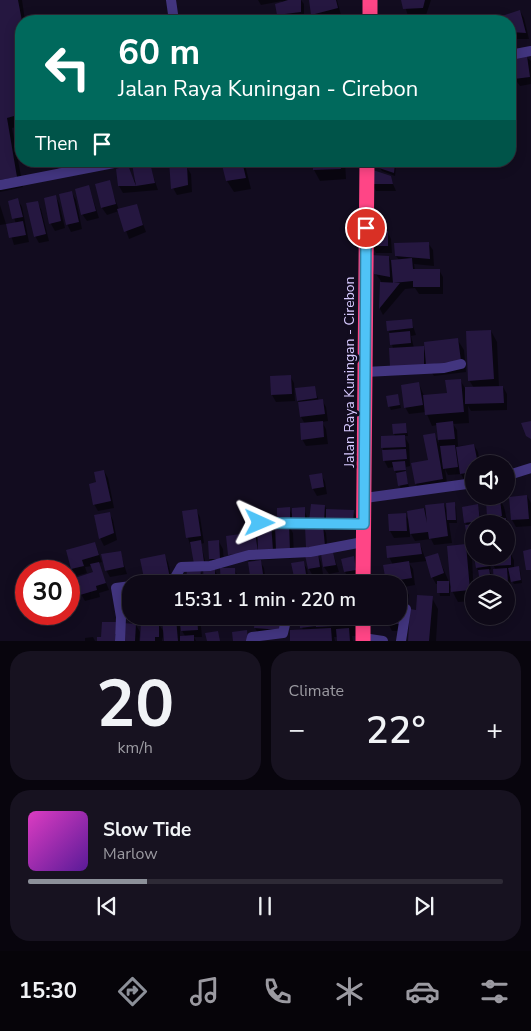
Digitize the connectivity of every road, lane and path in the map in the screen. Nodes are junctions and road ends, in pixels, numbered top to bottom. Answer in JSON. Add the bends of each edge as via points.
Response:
{"nodes":[{"id":1,"x":171,"y":0,"type":"edge"},
{"id":2,"x":370,"y":0,"type":"edge"},
{"id":3,"x":173,"y":15,"type":"edge"},
{"id":4,"x":370,"y":15,"type":"edge"},
{"id":5,"x":531,"y":51,"type":"edge"},
{"id":6,"x":516,"y":54,"type":"edge"},
{"id":7,"x":93,"y":167,"type":"edge"},
{"id":8,"x":367,"y":167,"type":"edge"},
{"id":9,"x":0,"y":185,"type":"edge"},
{"id":10,"x":461,"y":364,"type":"dead end"},
{"id":11,"x":365,"y":372,"type":"junction"},
{"id":12,"x":531,"y":468,"type":"edge"},
{"id":13,"x":515,"y":473,"type":"edge"},
{"id":14,"x":465,"y":484,"type":"edge"},
{"id":15,"x":365,"y":498,"type":"junction"},
{"id":16,"x":260,"y":523,"type":"dead end"},
{"id":17,"x":364,"y":524,"type":"junction"},
{"id":18,"x":363,"y":542,"type":"junction"},
{"id":19,"x":177,"y":575,"type":"edge"},
{"id":20,"x":363,"y":575,"type":"edge"},
{"id":21,"x":122,"y":587,"type":"edge"},
{"id":22,"x":285,"y":625,"type":"edge"},
{"id":23,"x":363,"y":625,"type":"edge"},
{"id":24,"x":404,"y":625,"type":"edge"},
{"id":25,"x":363,"y":640,"type":"edge"},
{"id":26,"x":120,"y":641,"type":"edge"},
{"id":27,"x":251,"y":641,"type":"edge"},
{"id":28,"x":383,"y":641,"type":"edge"},
{"id":29,"x":401,"y":641,"type":"edge"}],
"edges":[{"from":1,"to":3,"type":"street"},
{"from":2,"to":4,"type":"highway"},
{"from":5,"to":6,"type":"street"},
{"from":7,"to":9,"type":"street"},
{"from":8,"to":11,"type":"highway","name":"Jalan Raya Kuningan - Cirebon"},
{"from":10,"to":11,"type":"street","via":[[444,368]]},
{"from":11,"to":15,"type":"highway","name":"Jalan Raya Kuningan - Cirebon"},
{"from":12,"to":13,"type":"street"},
{"from":14,"to":15,"type":"street"},
{"from":15,"to":17,"type":"highway","name":"Jalan Raya Kuningan - Cirebon"},
{"from":16,"to":17,"type":"street"},
{"from":17,"to":18,"type":"highway","name":"Jalan Raya Kuningan - Cirebon"},
{"from":18,"to":19,"type":"street","via":[[310,552],[249,555],[210,566],[182,567]]},
{"from":18,"to":20,"type":"highway","name":"Jalan Raya Kuningan - Cirebon"},
{"from":21,"to":26,"type":"street","via":[[116,588],[121,617]]},
{"from":22,"to":27,"type":"street","via":[[283,633],[261,634],[252,637]]},
{"from":23,"to":25,"type":"highway"},
{"from":24,"to":29,"type":"street"},
{"from":25,"to":28,"type":"street"}]}
